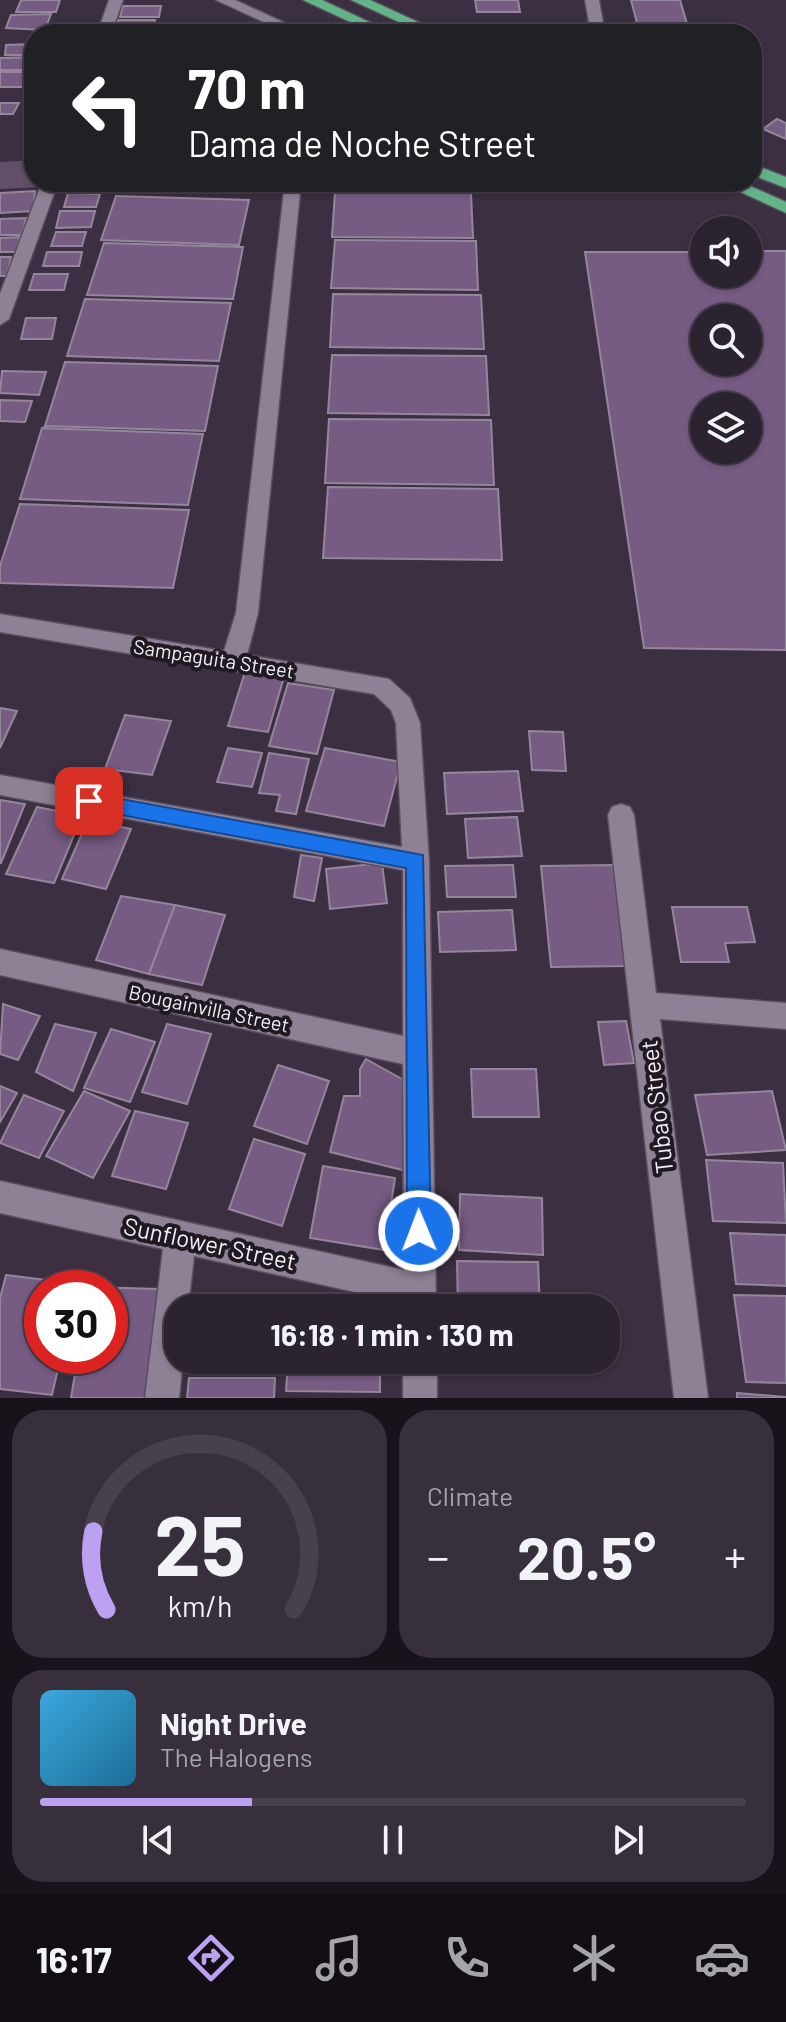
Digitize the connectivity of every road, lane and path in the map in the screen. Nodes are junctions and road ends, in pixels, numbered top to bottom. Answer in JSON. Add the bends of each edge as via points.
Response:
{"nodes":[{"id":1,"x":116,"y":0,"type":"edge"},
{"id":2,"x":223,"y":0,"type":"edge"},
{"id":3,"x":310,"y":0,"type":"edge"},
{"id":4,"x":358,"y":0,"type":"edge"},
{"id":5,"x":592,"y":0,"type":"edge"},
{"id":6,"x":108,"y":24,"type":"edge"},
{"id":7,"x":279,"y":24,"type":"edge"},
{"id":8,"x":365,"y":24,"type":"edge"},
{"id":9,"x":410,"y":24,"type":"edge"},
{"id":10,"x":596,"y":24,"type":"edge"},
{"id":11,"x":762,"y":173,"type":"edge"},
{"id":12,"x":786,"y":183,"type":"edge"},
{"id":13,"x":46,"y":192,"type":"edge"},
{"id":14,"x":292,"y":192,"type":"edge"},
{"id":15,"x":750,"y":192,"type":"edge"},
{"id":16,"x":786,"y":208,"type":"edge"},
{"id":17,"x":0,"y":319,"type":"edge"},
{"id":18,"x":0,"y":623,"type":"edge"},
{"id":19,"x":233,"y":661,"type":"junction"},
{"id":20,"x":0,"y":785,"type":"edge"},
{"id":21,"x":621,"y":815,"type":"dead end"},
{"id":22,"x":416,"y":861,"type":"junction"},
{"id":23,"x":0,"y":962,"type":"edge"},
{"id":24,"x":644,"y":1005,"type":"junction"},
{"id":25,"x":786,"y":1016,"type":"edge"},
{"id":26,"x":417,"y":1053,"type":"junction"},
{"id":27,"x":0,"y":1197,"type":"edge"},
{"id":28,"x":180,"y":1237,"type":"junction"},
{"id":29,"x":401,"y":1294,"type":"edge"},
{"id":30,"x":420,"y":1294,"type":"edge"},
{"id":31,"x":420,"y":1374,"type":"edge"},
{"id":32,"x":162,"y":1398,"type":"edge"},
{"id":33,"x":420,"y":1398,"type":"edge"},
{"id":34,"x":691,"y":1398,"type":"edge"}],
"edges":[{"from":1,"to":6,"type":"street"},
{"from":2,"to":7,"type":"street"},
{"from":3,"to":8,"type":"highway"},
{"from":4,"to":9,"type":"highway"},
{"from":5,"to":10,"type":"street"},
{"from":11,"to":12,"type":"highway"},
{"from":13,"to":17,"type":"street"},
{"from":14,"to":19,"type":"street","via":[[247,613]]},
{"from":15,"to":16,"type":"highway"},
{"from":18,"to":19,"type":"street","name":"Sampaguita Street"},
{"from":19,"to":22,"type":"street","name":"Sampaguita Street","via":[[381,686],[401,705],[408,723]]},
{"from":20,"to":22,"type":"street"},
{"from":21,"to":24,"type":"street","name":"Tubao Street"},
{"from":22,"to":26,"type":"street"},
{"from":23,"to":26,"type":"street","name":"Bougainvilla Street"},
{"from":24,"to":25,"type":"street"},
{"from":24,"to":34,"type":"street","name":"Tubao Street"},
{"from":26,"to":30,"type":"street"},
{"from":27,"to":28,"type":"street","name":"Sunflower Street"},
{"from":28,"to":29,"type":"street","name":"Sunflower Street"},
{"from":28,"to":32,"type":"street"},
{"from":31,"to":33,"type":"street"}]}
